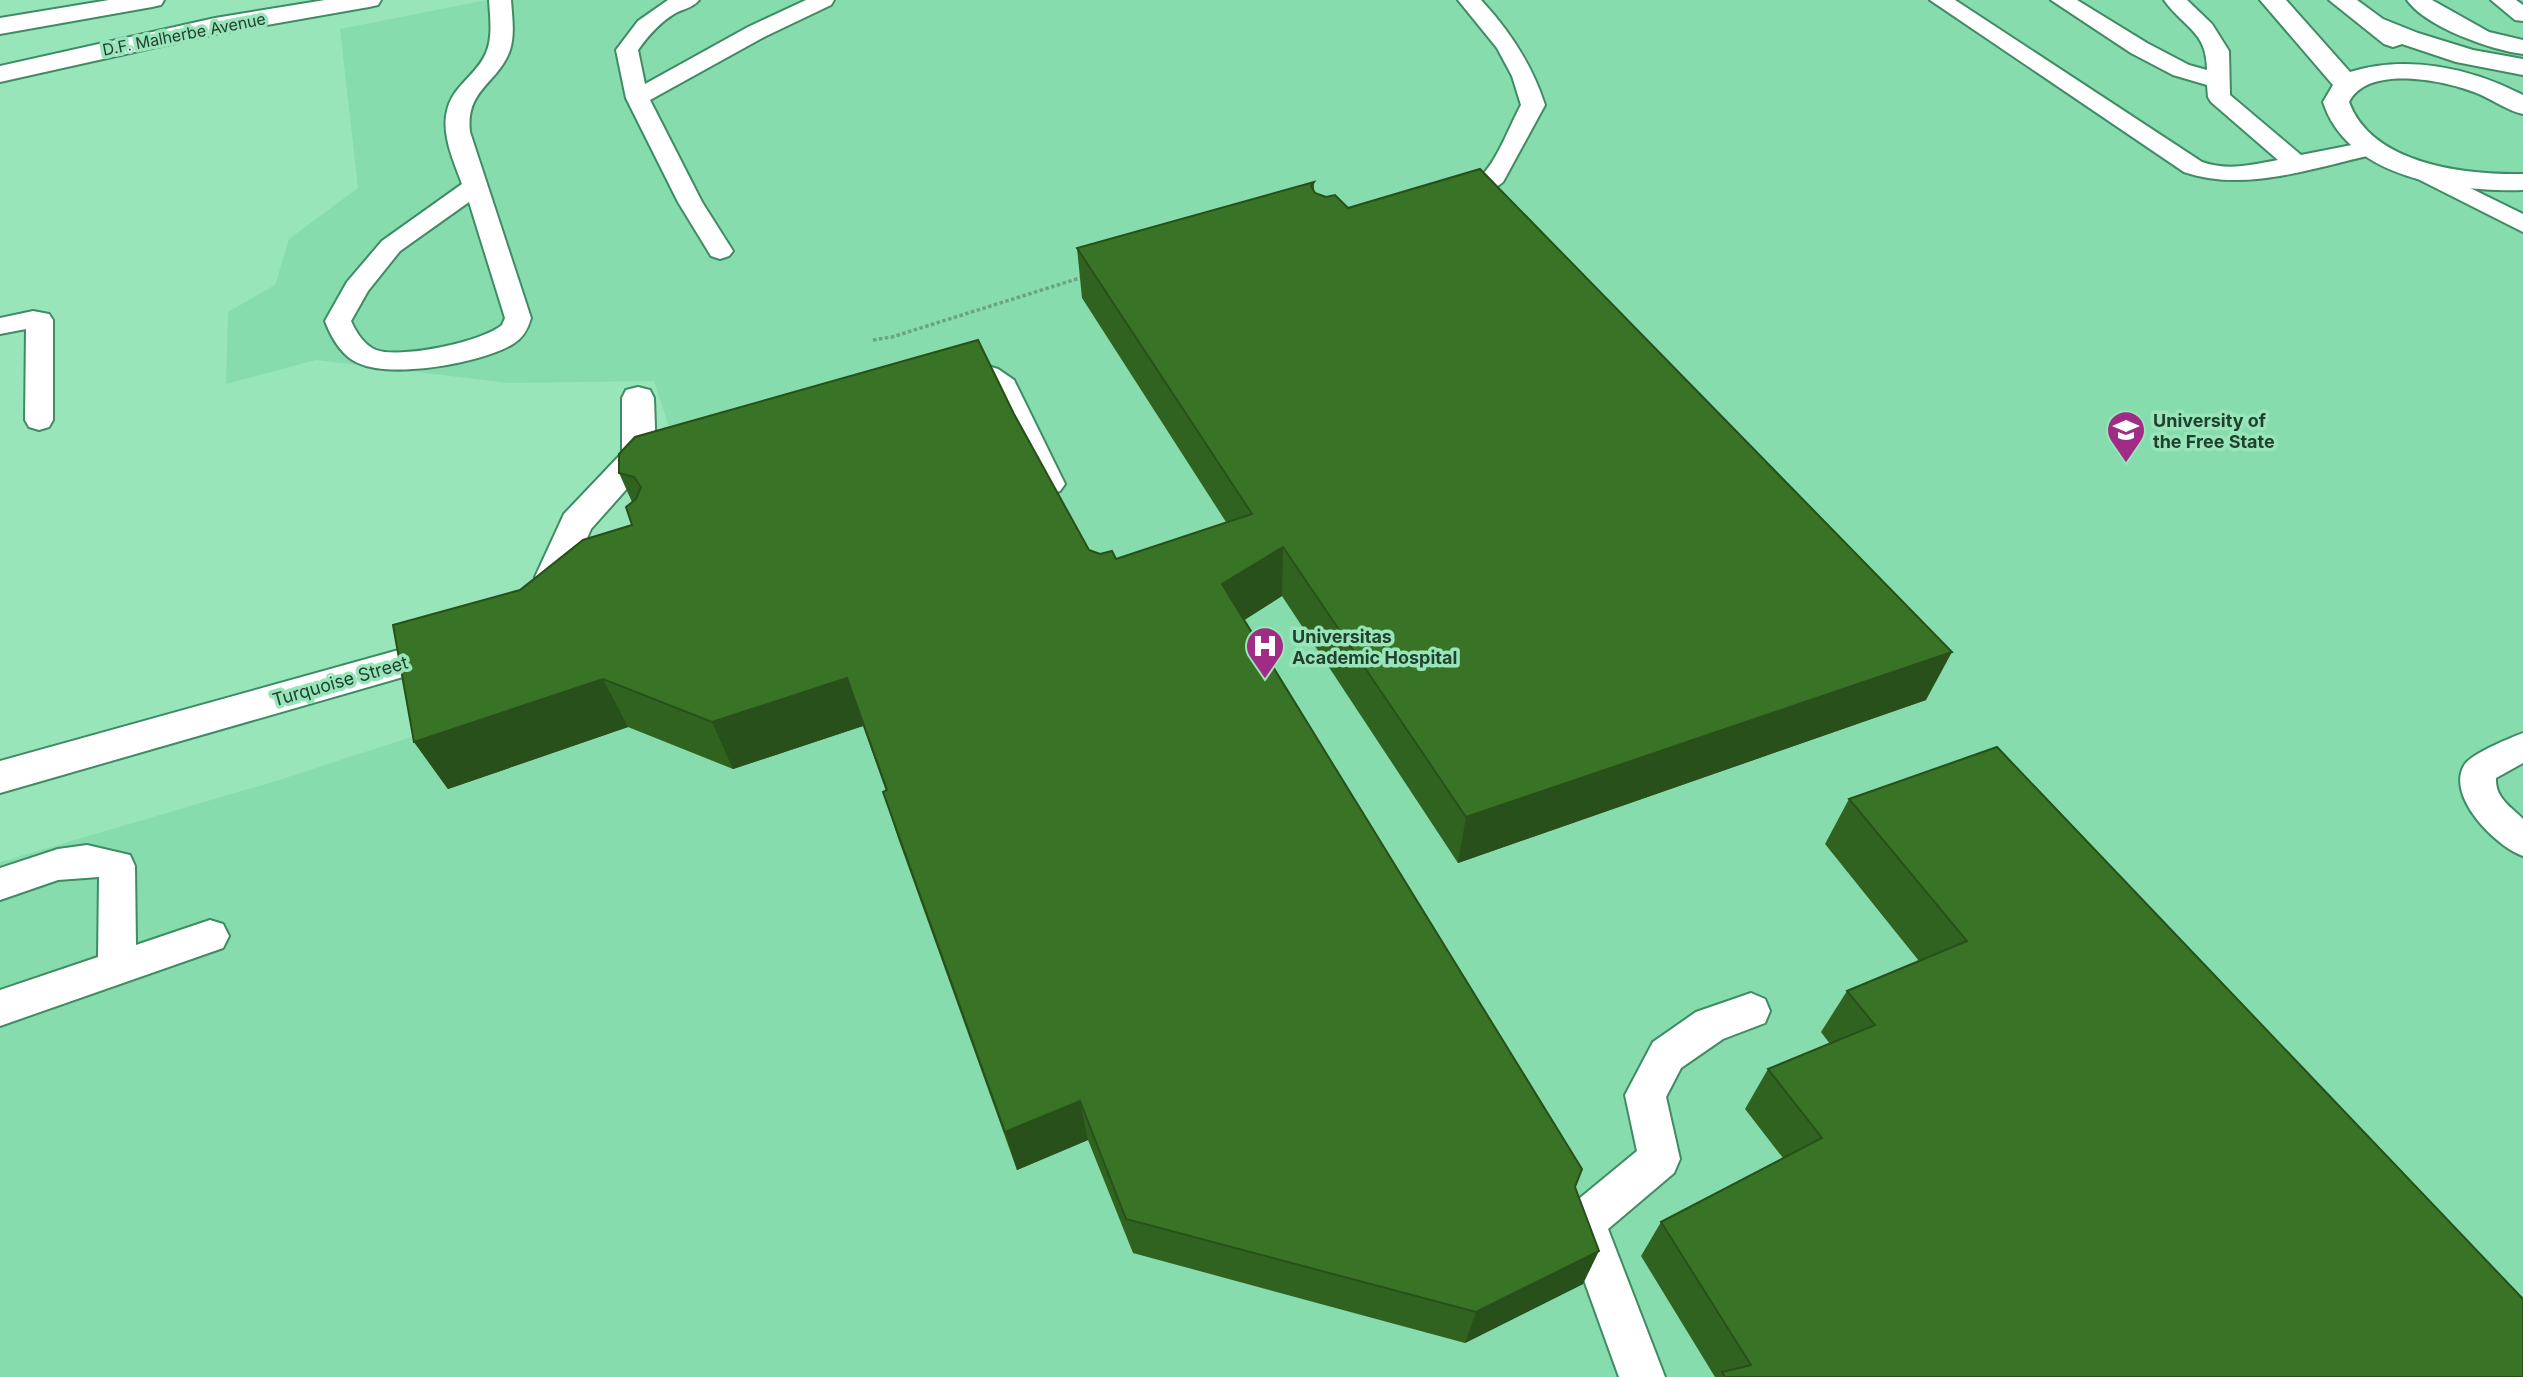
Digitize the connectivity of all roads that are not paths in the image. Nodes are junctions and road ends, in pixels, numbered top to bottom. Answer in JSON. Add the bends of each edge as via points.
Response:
{"nodes":[{"id":1,"x":152,"y":0,"type":"edge"},
{"id":2,"x":369,"y":0,"type":"edge"},
{"id":3,"x":500,"y":0,"type":"edge"},
{"id":4,"x":688,"y":0,"type":"edge"},
{"id":5,"x":823,"y":0,"type":"edge"},
{"id":6,"x":1469,"y":0,"type":"edge"},
{"id":7,"x":1941,"y":0,"type":"edge"},
{"id":8,"x":2062,"y":0,"type":"edge"},
{"id":9,"x":2175,"y":0,"type":"edge"},
{"id":10,"x":2272,"y":0,"type":"edge"},
{"id":11,"x":2341,"y":0,"type":"edge"},
{"id":12,"x":2418,"y":0,"type":"edge"},
{"id":13,"x":2502,"y":0,"type":"edge"},
{"id":14,"x":2523,"y":15,"type":"edge"},
{"id":15,"x":2372,"y":24,"type":"junction"},
{"id":16,"x":0,"y":26,"type":"edge"},
{"id":17,"x":2523,"y":47,"type":"edge"},
{"id":18,"x":2523,"y":67,"type":"edge"},
{"id":19,"x":0,"y":74,"type":"edge"},
{"id":20,"x":2442,"y":76,"type":"junction"},
{"id":21,"x":2219,"y":81,"type":"junction"},
{"id":22,"x":2346,"y":84,"type":"junction"},
{"id":23,"x":2480,"y":85,"type":"junction"},
{"id":24,"x":2523,"y":89,"type":"edge"},
{"id":25,"x":637,"y":97,"type":"junction"},
{"id":26,"x":2523,"y":106,"type":"edge"},
{"id":27,"x":2372,"y":148,"type":"junction"},
{"id":28,"x":2296,"y":163,"type":"junction"},
{"id":29,"x":2415,"y":168,"type":"junction"},
{"id":30,"x":2523,"y":182,"type":"edge"},
{"id":31,"x":475,"y":186,"type":"junction"},
{"id":32,"x":1429,"y":203,"type":"edge"},
{"id":33,"x":2523,"y":224,"type":"edge"},
{"id":34,"x":720,"y":251,"type":"dead end"},
{"id":35,"x":0,"y":326,"type":"edge"},
{"id":36,"x":937,"y":380,"type":"edge"},
{"id":37,"x":638,"y":398,"type":"dead end"},
{"id":38,"x":39,"y":420,"type":"dead end"},
{"id":39,"x":1064,"y":509,"type":"edge"},
{"id":40,"x":555,"y":608,"type":"edge"},
{"id":41,"x":481,"y":641,"type":"edge"},
{"id":42,"x":2523,"y":747,"type":"edge"},
{"id":43,"x":0,"y":777,"type":"edge"},
{"id":44,"x":2523,"y":841,"type":"edge"},
{"id":45,"x":0,"y":884,"type":"edge"},
{"id":46,"x":210,"y":936,"type":"dead end"},
{"id":47,"x":117,"y":969,"type":"junction"},
{"id":48,"x":0,"y":1008,"type":"edge"},
{"id":49,"x":1751,"y":1011,"type":"dead end"},
{"id":50,"x":1642,"y":1377,"type":"edge"}],
"edges":[{"from":1,"to":16,"type":"street"},
{"from":2,"to":19,"type":"street","name":"D.F. Malherbe Avenue","via":[[215,26]]},
{"from":3,"to":31,"type":"lane","via":[[502,30],[496,57],[470,87],[458,112],[464,155]]},
{"from":4,"to":25,"type":"lane","via":[[642,26],[627,50]]},
{"from":5,"to":25,"type":"lane"},
{"from":6,"to":32,"type":"lane","via":[[1492,23],[1527,79],[1533,105],[1494,177],[1481,187]]},
{"from":7,"to":28,"type":"lane","via":[[2193,167],[2239,175]]},
{"from":8,"to":21,"type":"lane","via":[[2181,71]]},
{"from":9,"to":21,"type":"lane","via":[[2218,51]]},
{"from":10,"to":22,"type":"street"},
{"from":11,"to":15,"type":"street"},
{"from":12,"to":17,"type":"lane","via":[[2471,33],[2505,46]]},
{"from":13,"to":14,"type":"lane"},
{"from":15,"to":18,"type":"street","via":[[2454,54]]},
{"from":15,"to":20,"type":"street"},
{"from":20,"to":22,"type":"street","via":[[2402,71],[2369,75]]},
{"from":20,"to":23,"type":"street"},
{"from":21,"to":28,"type":"lane","via":[[2220,97]]},
{"from":22,"to":27,"type":"street","via":[[2336,102],[2340,113],[2345,125]]},
{"from":23,"to":24,"type":"street"},
{"from":23,"to":26,"type":"street"},
{"from":25,"to":34,"type":"lane"},
{"from":27,"to":28,"type":"lane"},
{"from":27,"to":29,"type":"street"},
{"from":29,"to":30,"type":"street","via":[[2455,179]]},
{"from":29,"to":33,"type":"lane"},
{"from":31,"to":31,"type":"lane","via":[[517,318],[515,328],[505,337],[461,352],[422,359],[372,359],[345,339],[338,321],[356,288],[391,246]]},
{"from":35,"to":38,"type":"lane","via":[[40,320]]},
{"from":36,"to":39,"type":"lane","via":[[964,373],[988,374],[1004,386]]},
{"from":37,"to":40,"type":"street","via":[[652,453],[576,523],[553,577],[613,557]]},
{"from":41,"to":43,"type":"street","name":"Turquoise Street"},
{"from":42,"to":44,"type":"lane","via":[[2479,771],[2478,789],[2486,806]]},
{"from":45,"to":47,"type":"lane","via":[[75,859],[98,859],[117,866]]},
{"from":46,"to":47,"type":"lane"},
{"from":47,"to":48,"type":"lane"},
{"from":49,"to":50,"type":"lane","via":[[1710,1025],[1667,1055],[1645,1095],[1659,1159],[1584,1222]]}]}
